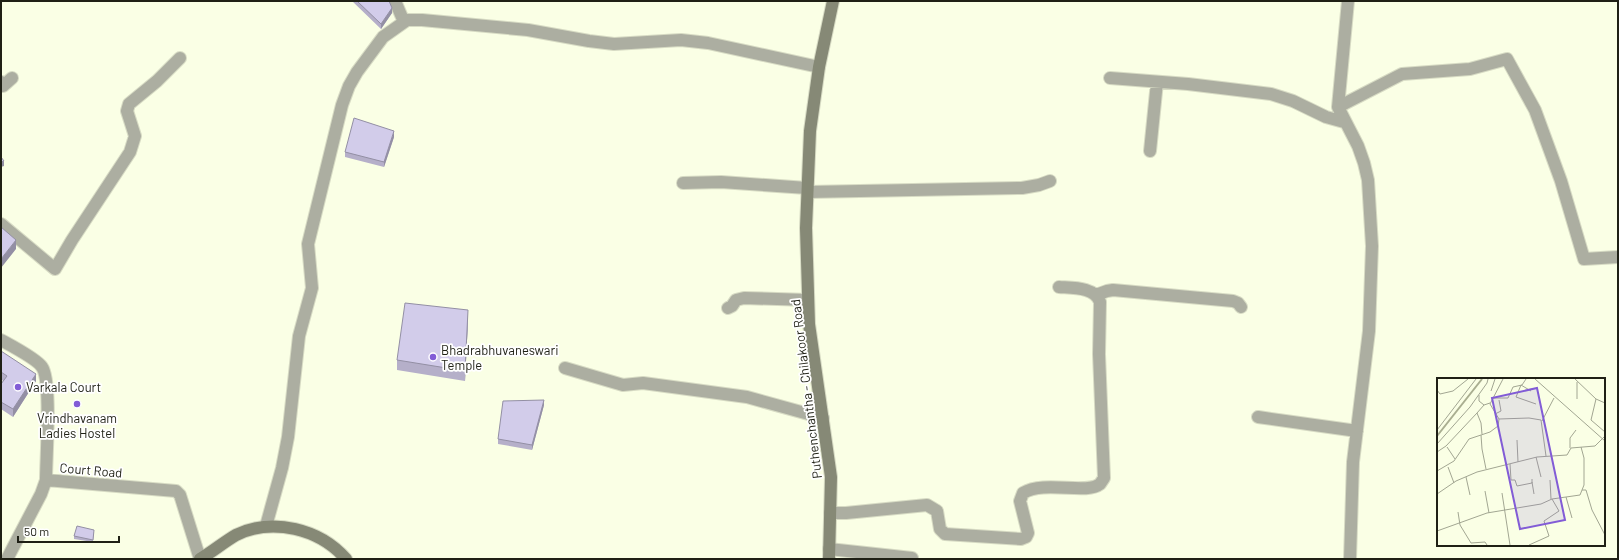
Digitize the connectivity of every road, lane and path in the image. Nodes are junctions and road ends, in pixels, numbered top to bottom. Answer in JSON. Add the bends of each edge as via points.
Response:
{"nodes":[{"id":1,"x":395,"y":1,"type":"edge"},
{"id":2,"x":833,"y":1,"type":"edge"},
{"id":3,"x":1348,"y":1,"type":"edge"},
{"id":4,"x":404,"y":22,"type":"junction"},
{"id":5,"x":180,"y":58,"type":"dead end"},
{"id":6,"x":819,"y":67,"type":"junction"},
{"id":7,"x":1110,"y":78,"type":"dead end"},
{"id":8,"x":1157,"y":82,"type":"junction"},
{"id":9,"x":1338,"y":107,"type":"junction"},
{"id":10,"x":1344,"y":122,"type":"junction"},
{"id":11,"x":1150,"y":151,"type":"dead end"},
{"id":12,"x":1050,"y":181,"type":"dead end"},
{"id":13,"x":683,"y":182,"type":"dead end"},
{"id":14,"x":807,"y":190,"type":"junction"},
{"id":15,"x":1,"y":224,"type":"edge"},
{"id":16,"x":1618,"y":257,"type":"edge"},
{"id":17,"x":1060,"y":287,"type":"dead end"},
{"id":18,"x":1096,"y":295,"type":"junction"},
{"id":19,"x":808,"y":300,"type":"junction"},
{"id":20,"x":1241,"y":307,"type":"dead end"},
{"id":21,"x":728,"y":308,"type":"dead end"},
{"id":22,"x":1,"y":340,"type":"edge"},
{"id":23,"x":565,"y":368,"type":"dead end"},
{"id":24,"x":1258,"y":417,"type":"dead end"},
{"id":25,"x":823,"y":418,"type":"junction"},
{"id":26,"x":1357,"y":431,"type":"junction"},
{"id":27,"x":46,"y":480,"type":"junction"},
{"id":28,"x":830,"y":513,"type":"junction"},
{"id":29,"x":266,"y":526,"type":"junction"},
{"id":30,"x":829,"y":554,"type":"edge"},
{"id":31,"x":912,"y":558,"type":"edge"},
{"id":32,"x":7,"y":559,"type":"edge"},
{"id":33,"x":200,"y":559,"type":"edge"},
{"id":34,"x":346,"y":559,"type":"edge"},
{"id":35,"x":1350,"y":559,"type":"edge"}],
"edges":[{"from":1,"to":4,"type":"street"},
{"from":2,"to":6,"type":"main road","name":"Puthenchantha - Chilakoor Road"},
{"from":3,"to":9,"type":"street"},
{"from":4,"to":6,"type":"street","via":[[422,20],[479,24],[614,44],[681,40],[708,43]]},
{"from":4,"to":29,"type":"street","via":[[383,37],[370,54],[348,86],[342,105],[308,244],[312,288],[299,336],[287,443]]},
{"from":5,"to":15,"type":"street","via":[[129,104],[127,111],[135,136],[130,152],[55,269]]},
{"from":6,"to":14,"type":"main road","name":"Puthenchantha - Chilakoor Road","via":[[810,131]]},
{"from":7,"to":8,"type":"street"},
{"from":8,"to":10,"type":"street","via":[[1271,94]]},
{"from":8,"to":11,"type":"street"},
{"from":9,"to":10,"type":"street"},
{"from":9,"to":16,"type":"street","via":[[1402,74],[1470,69],[1507,59],[1535,110],[1561,181],[1584,259]]},
{"from":10,"to":26,"type":"street","via":[[1358,146],[1368,180],[1372,246],[1370,331]]},
{"from":12,"to":14,"type":"street","via":[[1022,188]]},
{"from":13,"to":14,"type":"street","via":[[721,182]]},
{"from":14,"to":19,"type":"main road","name":"Puthenchantha - Chilakoor Road"},
{"from":17,"to":18,"type":"street"},
{"from":18,"to":20,"type":"street","via":[[1113,290],[1233,301]]},
{"from":18,"to":28,"type":"street","via":[[1100,304],[1098,354],[1104,478],[1100,484],[1088,489],[1051,487],[1023,493],[1020,501],[1028,533],[1021,539],[945,534],[940,529],[937,512],[927,504],[846,514]]},
{"from":19,"to":21,"type":"street","via":[[744,298],[736,300]]},
{"from":19,"to":25,"type":"main road","name":"Puthenchantha - Chilakoor Road","via":[[809,324]]},
{"from":22,"to":27,"type":"street","name":"Court Road","via":[[41,365],[46,374]]},
{"from":23,"to":25,"type":"street","via":[[623,385],[643,383],[747,397]]},
{"from":24,"to":26,"type":"street"},
{"from":25,"to":28,"type":"main road","name":"Puthenchantha - Chilakoor Road","via":[[831,477]]},
{"from":26,"to":35,"type":"street"},
{"from":27,"to":32,"type":"street"},
{"from":27,"to":33,"type":"street","name":"Court Road","via":[[176,491],[180,496]]},
{"from":28,"to":30,"type":"main road","name":"Puthenchantha - Chilakoor Road"},
{"from":29,"to":33,"type":"main road","via":[[237,535]]},
{"from":29,"to":34,"type":"main road","via":[[285,527],[309,534],[335,548]]},
{"from":30,"to":31,"type":"street"}]}
